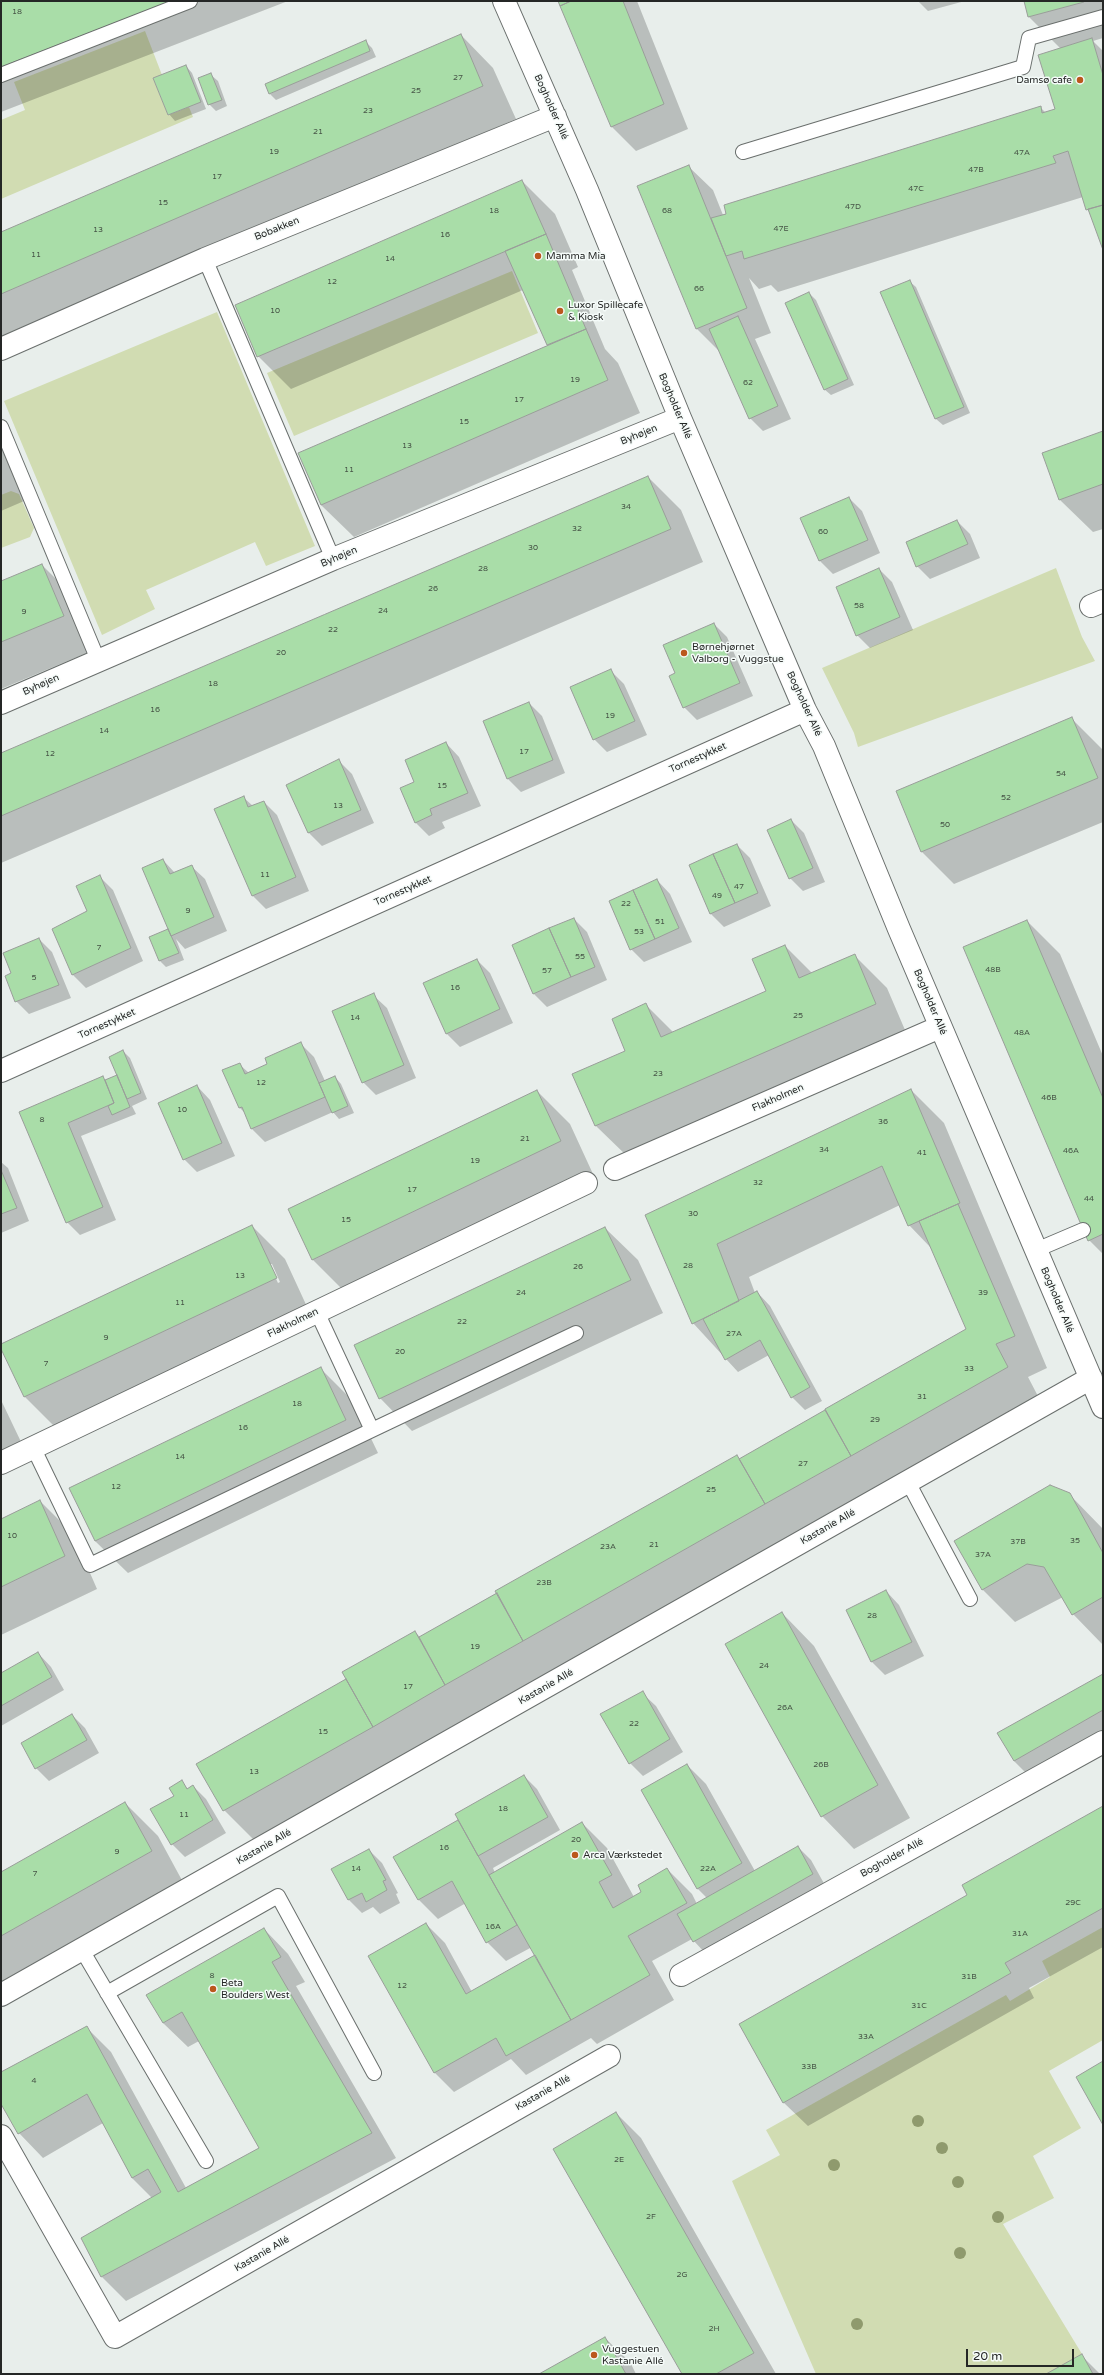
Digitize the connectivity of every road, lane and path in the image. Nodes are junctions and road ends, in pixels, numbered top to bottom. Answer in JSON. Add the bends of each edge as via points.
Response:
{"nodes":[{"id":1,"x":190,"y":1,"type":"edge"},
{"id":2,"x":504,"y":1,"type":"edge"},
{"id":3,"x":1103,"y":16,"type":"edge"},
{"id":4,"x":1,"y":75,"type":"edge"},
{"id":5,"x":555,"y":116,"type":"junction"},
{"id":6,"x":743,"y":152,"type":"dead end"},
{"id":7,"x":205,"y":259,"type":"junction"},
{"id":8,"x":1,"y":349,"type":"edge"},
{"id":9,"x":680,"y":418,"type":"junction"},
{"id":10,"x":1,"y":427,"type":"edge"},
{"id":11,"x":333,"y":559,"type":"junction"},
{"id":12,"x":98,"y":660,"type":"junction"},
{"id":13,"x":1,"y":703,"type":"edge"},
{"id":14,"x":805,"y":710,"type":"junction"},
{"id":15,"x":940,"y":1027,"type":"junction"},
{"id":16,"x":1,"y":1071,"type":"edge"},
{"id":17,"x":615,"y":1169,"type":"dead end"},
{"id":18,"x":586,"y":1183,"type":"dead end"},
{"id":19,"x":1083,"y":1230,"type":"dead end"},
{"id":20,"x":1036,"y":1250,"type":"junction"},
{"id":21,"x":317,"y":1312,"type":"junction"},
{"id":22,"x":576,"y":1333,"type":"dead end"},
{"id":23,"x":1091,"y":1378,"type":"junction"},
{"id":24,"x":1103,"y":1407,"type":"edge"},
{"id":25,"x":372,"y":1430,"type":"junction"},
{"id":26,"x":33,"y":1448,"type":"junction"},
{"id":27,"x":1,"y":1463,"type":"edge"},
{"id":28,"x":908,"y":1482,"type":"junction"},
{"id":29,"x":970,"y":1599,"type":"dead end"},
{"id":30,"x":1103,"y":1742,"type":"edge"},
{"id":31,"x":82,"y":1950,"type":"junction"},
{"id":32,"x":681,"y":1975,"type":"dead end"},
{"id":33,"x":107,"y":1993,"type":"junction"},
{"id":34,"x":1,"y":1995,"type":"edge"},
{"id":35,"x":609,"y":2056,"type":"dead end"},
{"id":36,"x":374,"y":2073,"type":"dead end"},
{"id":37,"x":1,"y":2136,"type":"edge"},
{"id":38,"x":206,"y":2161,"type":"dead end"}],
"edges":[{"from":1,"to":4,"type":"lane"},
{"from":2,"to":5,"type":"street","name":"Bogholder Allé"},
{"from":3,"to":6,"type":"lane","via":[[1029,38],[1023,67]]},
{"from":5,"to":7,"type":"street","name":"Bobakken"},
{"from":5,"to":9,"type":"street","name":"Bogholder Allé"},
{"from":7,"to":8,"type":"street","name":"Bobakken"},
{"from":7,"to":11,"type":"lane"},
{"from":9,"to":11,"type":"street","name":"Byhøjen"},
{"from":9,"to":14,"type":"street","name":"Bogholder Allé"},
{"from":10,"to":12,"type":"lane"},
{"from":11,"to":12,"type":"street","name":"Byhøjen"},
{"from":12,"to":13,"type":"street","name":"Byhøjen"},
{"from":14,"to":15,"type":"street","name":"Bogholder Allé","via":[[824,746]]},
{"from":14,"to":16,"type":"street","name":"Tornestykket"},
{"from":15,"to":17,"type":"street","name":"Flakholmen"},
{"from":15,"to":20,"type":"street","name":"Bogholder Allé"},
{"from":18,"to":21,"type":"street","name":"Flakholmen"},
{"from":19,"to":20,"type":"lane"},
{"from":20,"to":23,"type":"street","name":"Bogholder Allé"},
{"from":21,"to":25,"type":"lane"},
{"from":21,"to":26,"type":"street","name":"Flakholmen"},
{"from":22,"to":25,"type":"lane"},
{"from":23,"to":24,"type":"street","name":"Bogholder Allé"},
{"from":23,"to":28,"type":"street","name":"Kastanie Allé"},
{"from":25,"to":26,"type":"lane","via":[[90,1565]]},
{"from":26,"to":27,"type":"street","name":"Flakholmen"},
{"from":28,"to":29,"type":"lane"},
{"from":28,"to":31,"type":"street","name":"Kastanie Allé"},
{"from":30,"to":32,"type":"street","name":"Bogholder Allé"},
{"from":31,"to":33,"type":"lane"},
{"from":31,"to":34,"type":"street","name":"Kastanie Allé"},
{"from":33,"to":36,"type":"lane","via":[[278,1896]]},
{"from":33,"to":38,"type":"lane"},
{"from":35,"to":37,"type":"street","name":"Kastanie Allé","via":[[115,2337]]}]}
